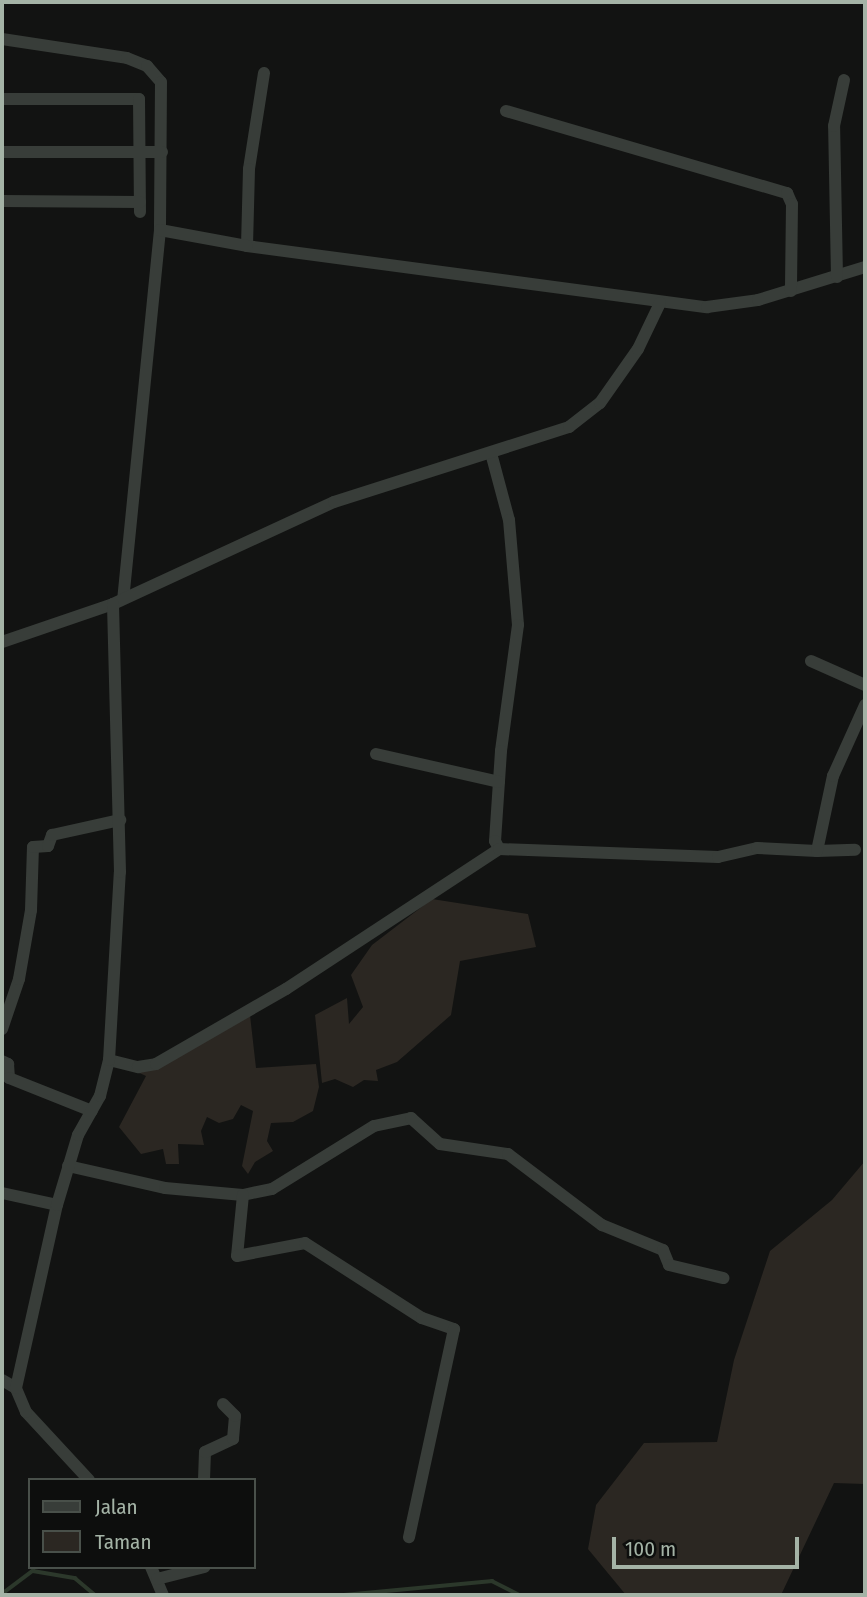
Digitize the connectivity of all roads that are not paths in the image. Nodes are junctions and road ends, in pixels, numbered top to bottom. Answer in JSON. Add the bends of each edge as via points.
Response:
{"nodes":[{"id":1,"x":2,"y":39,"type":"edge"},
{"id":2,"x":264,"y":73,"type":"dead end"},
{"id":3,"x":844,"y":80,"type":"dead end"},
{"id":4,"x":2,"y":99,"type":"edge"},
{"id":5,"x":506,"y":111,"type":"dead end"},
{"id":6,"x":140,"y":151,"type":"junction"},
{"id":7,"x":2,"y":152,"type":"edge"},
{"id":8,"x":162,"y":152,"type":"junction"},
{"id":9,"x":2,"y":201,"type":"edge"},
{"id":10,"x":160,"y":230,"type":"junction"},
{"id":11,"x":247,"y":246,"type":"junction"},
{"id":12,"x":865,"y":267,"type":"edge"},
{"id":13,"x":837,"y":277,"type":"junction"},
{"id":14,"x":791,"y":291,"type":"junction"},
{"id":15,"x":660,"y":303,"type":"junction"},
{"id":16,"x":491,"y":453,"type":"junction"},
{"id":17,"x":118,"y":601,"type":"junction"},
{"id":18,"x":2,"y":642,"type":"edge"},
{"id":19,"x":811,"y":661,"type":"dead end"},
{"id":20,"x":865,"y":685,"type":"edge"},
{"id":21,"x":865,"y":705,"type":"edge"},
{"id":22,"x":376,"y":754,"type":"dead end"},
{"id":23,"x":499,"y":782,"type":"junction"},
{"id":24,"x":120,"y":820,"type":"junction"},
{"id":25,"x":499,"y":849,"type":"junction"},
{"id":26,"x":855,"y":850,"type":"dead end"},
{"id":27,"x":817,"y":851,"type":"junction"},
{"id":28,"x":2,"y":1029,"type":"edge"},
{"id":29,"x":109,"y":1060,"type":"junction"},
{"id":30,"x":2,"y":1061,"type":"edge"},
{"id":31,"x":92,"y":1111,"type":"junction"},
{"id":32,"x":68,"y":1166,"type":"junction"},
{"id":33,"x":2,"y":1193,"type":"edge"},
{"id":34,"x":243,"y":1195,"type":"junction"},
{"id":35,"x":57,"y":1205,"type":"junction"},
{"id":36,"x":723,"y":1278,"type":"dead end"},
{"id":37,"x":2,"y":1380,"type":"edge"},
{"id":38,"x":16,"y":1388,"type":"junction"},
{"id":39,"x":223,"y":1404,"type":"dead end"},
{"id":40,"x":87,"y":1478,"type":"edge"},
{"id":41,"x":204,"y":1478,"type":"edge"},
{"id":42,"x":409,"y":1537,"type":"dead end"},
{"id":43,"x":187,"y":1569,"type":"edge"},
{"id":44,"x":154,"y":1573,"type":"edge"},
{"id":45,"x":163,"y":1595,"type":"edge"}],
"edges":[{"from":1,"to":8,"type":"street","via":[[147,66],[161,82]]},
{"from":2,"to":11,"type":"street","via":[[250,157]]},
{"from":3,"to":13,"type":"street","via":[[834,126]]},
{"from":4,"to":6,"type":"street","via":[[139,99]]},
{"from":5,"to":14,"type":"street","via":[[787,193],[792,204]]},
{"from":6,"to":7,"type":"street"},
{"from":6,"to":8,"type":"street"},
{"from":6,"to":9,"type":"street","via":[[140,207]]},
{"from":8,"to":10,"type":"street"},
{"from":10,"to":11,"type":"street"},
{"from":10,"to":17,"type":"street"},
{"from":11,"to":15,"type":"street"},
{"from":12,"to":13,"type":"street"},
{"from":13,"to":14,"type":"street"},
{"from":14,"to":15,"type":"street","via":[[708,307]]},
{"from":15,"to":16,"type":"street","via":[[638,349],[587,418]]},
{"from":16,"to":17,"type":"street","via":[[334,502]]},
{"from":16,"to":23,"type":"street","via":[[509,520],[518,625]]},
{"from":17,"to":18,"type":"street"},
{"from":17,"to":24,"type":"street"},
{"from":19,"to":20,"type":"street"},
{"from":21,"to":27,"type":"street","via":[[833,776]]},
{"from":22,"to":23,"type":"street"},
{"from":23,"to":25,"type":"street","via":[[495,841]]},
{"from":24,"to":28,"type":"street","via":[[52,835],[48,846],[33,847],[31,910],[19,979]]},
{"from":24,"to":29,"type":"street"},
{"from":25,"to":27,"type":"street","via":[[718,857],[757,848]]},
{"from":25,"to":29,"type":"street","via":[[286,989],[156,1064],[138,1067]]},
{"from":26,"to":27,"type":"street"},
{"from":29,"to":31,"type":"street"},
{"from":30,"to":31,"type":"street","via":[[8,1063],[9,1077]]},
{"from":31,"to":32,"type":"street"},
{"from":32,"to":34,"type":"street","via":[[165,1188]]},
{"from":32,"to":35,"type":"street"},
{"from":33,"to":35,"type":"street"},
{"from":34,"to":36,"type":"street","via":[[272,1189],[374,1125],[411,1118],[440,1144],[508,1154],[602,1225],[663,1250],[669,1265]]},
{"from":34,"to":42,"type":"street","via":[[237,1256],[305,1243],[422,1318],[454,1329]]},
{"from":35,"to":38,"type":"street"},
{"from":37,"to":38,"type":"street"},
{"from":38,"to":40,"type":"street","via":[[26,1412]]},
{"from":39,"to":41,"type":"street","via":[[235,1416],[233,1439],[205,1452]]},
{"from":43,"to":44,"type":"street"},
{"from":44,"to":45,"type":"street"}]}
